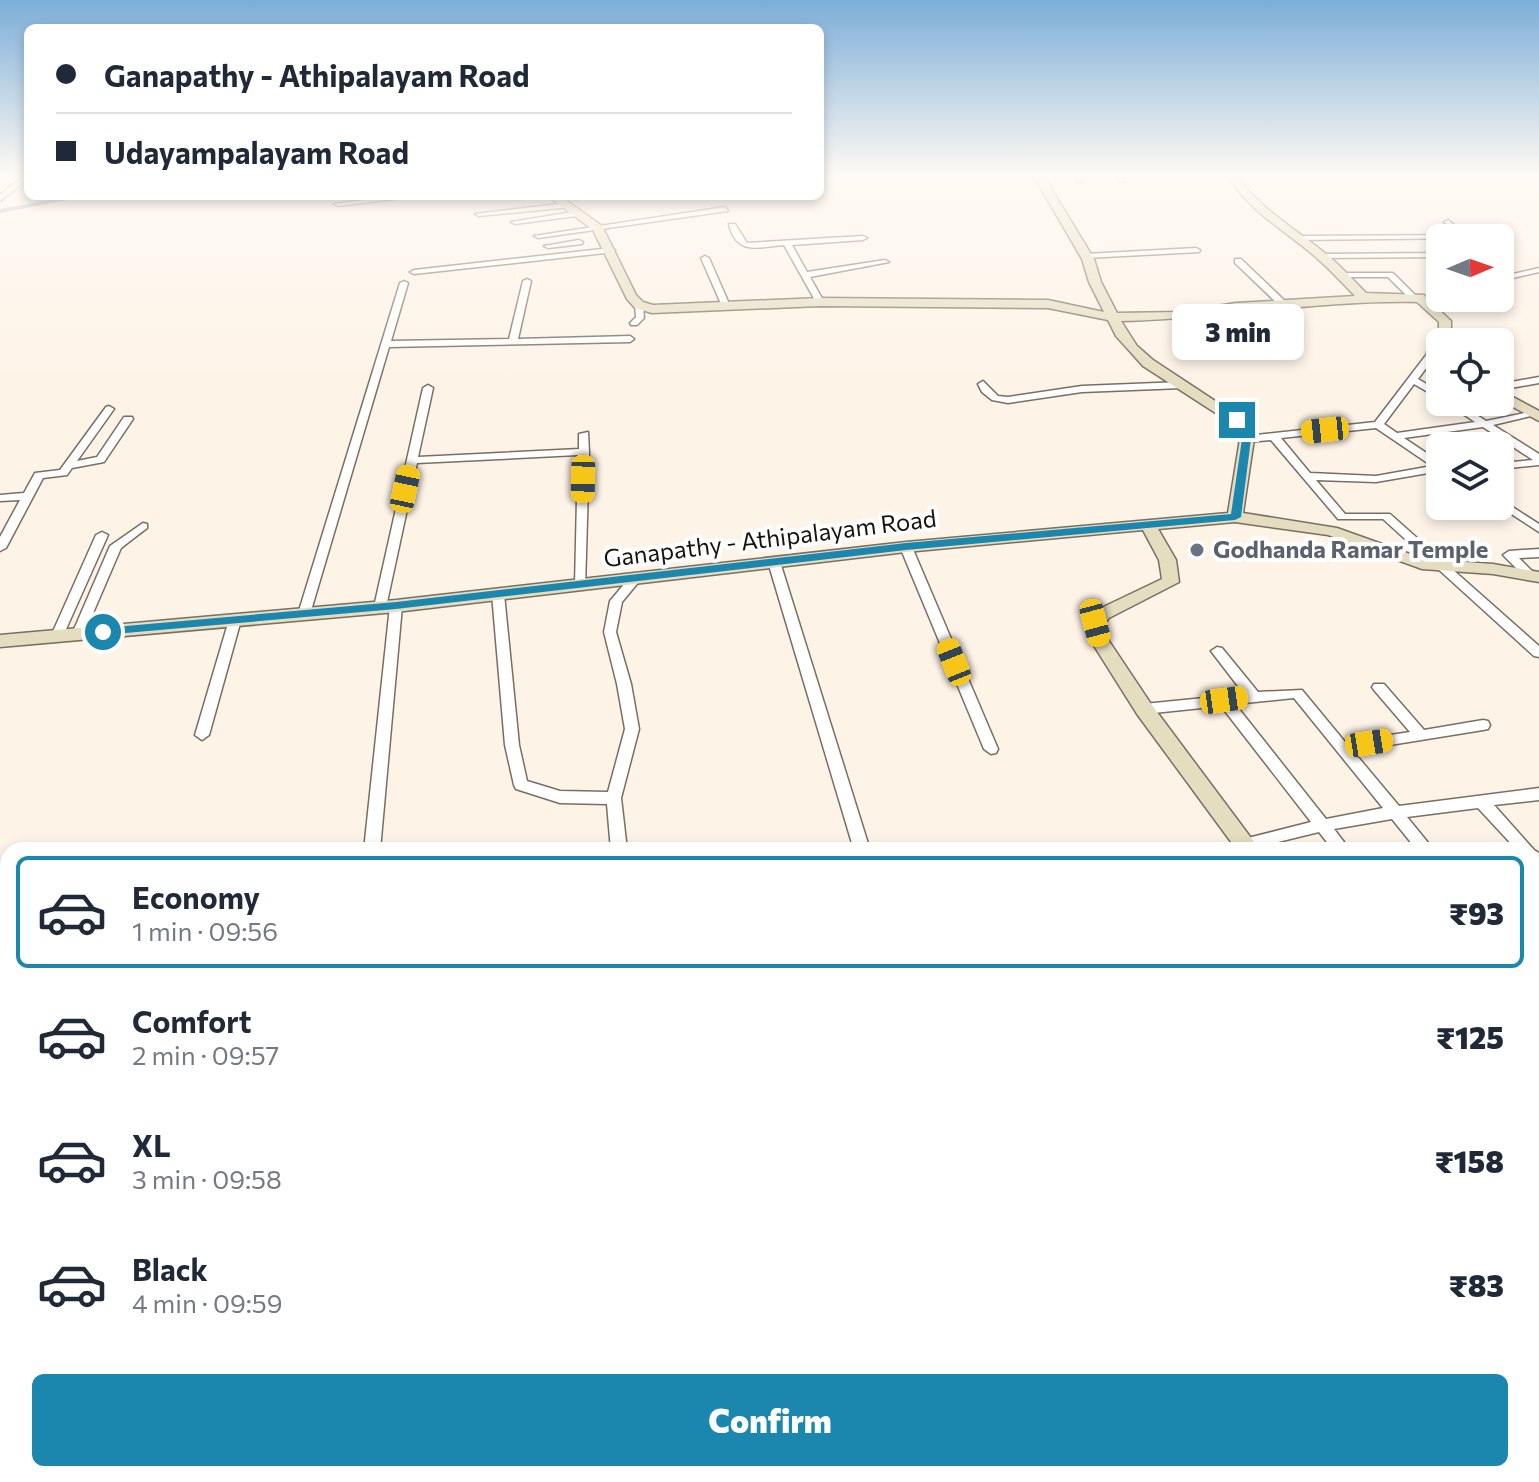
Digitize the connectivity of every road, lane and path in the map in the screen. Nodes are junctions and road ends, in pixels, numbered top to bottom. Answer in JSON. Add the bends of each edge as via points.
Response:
{"nodes":[{"id":1,"x":562,"y":244,"type":"edge"},
{"id":2,"x":608,"y":244,"type":"edge"},
{"id":3,"x":788,"y":244,"type":"edge"},
{"id":4,"x":1079,"y":244,"type":"edge"},
{"id":5,"x":1307,"y":244,"type":"edge"},
{"id":6,"x":548,"y":246,"type":"joint"},
{"id":7,"x":611,"y":250,"type":"junction"},
{"id":8,"x":1196,"y":250,"type":"dead end"},
{"id":9,"x":1426,"y":255,"type":"edge"},
{"id":10,"x":1086,"y":256,"type":"junction"},
{"id":11,"x":1322,"y":256,"type":"junction"},
{"id":12,"x":556,"y":257,"type":"junction"},
{"id":13,"x":705,"y":258,"type":"dead end"},
{"id":14,"x":1238,"y":261,"type":"dead end"},
{"id":15,"x":885,"y":262,"type":"dead end"},
{"id":16,"x":1539,"y":270,"type":"edge"},
{"id":17,"x":414,"y":272,"type":"dead end"},
{"id":18,"x":805,"y":275,"type":"junction"},
{"id":19,"x":1340,"y":275,"type":"junction"},
{"id":20,"x":1514,"y":275,"type":"edge"},
{"id":21,"x":527,"y":281,"type":"dead end"},
{"id":22,"x":404,"y":283,"type":"dead end"},
{"id":23,"x":1363,"y":297,"type":"junction"},
{"id":24,"x":1426,"y":298,"type":"edge"},
{"id":25,"x":1419,"y":299,"type":"junction"},
{"id":26,"x":820,"y":302,"type":"junction"},
{"id":27,"x":1282,"y":303,"type":"junction"},
{"id":28,"x":639,"y":305,"type":"junction"},
{"id":29,"x":726,"y":306,"type":"junction"},
{"id":30,"x":1113,"y":317,"type":"junction"},
{"id":31,"x":634,"y":323,"type":"dead end"},
{"id":32,"x":1445,"y":328,"type":"edge"},
{"id":33,"x":630,"y":339,"type":"dead end"},
{"id":34,"x":513,"y":341,"type":"junction"},
{"id":35,"x":386,"y":344,"type":"junction"},
{"id":36,"x":1426,"y":366,"type":"edge"},
{"id":37,"x":1413,"y":380,"type":"junction"},
{"id":38,"x":1539,"y":380,"type":"edge"},
{"id":39,"x":983,"y":384,"type":"dead end"},
{"id":40,"x":1514,"y":384,"type":"edge"},
{"id":41,"x":1182,"y":385,"type":"junction"},
{"id":42,"x":428,"y":388,"type":"dead end"},
{"id":43,"x":1426,"y":388,"type":"edge"},
{"id":44,"x":1514,"y":402,"type":"edge"},
{"id":45,"x":109,"y":409,"type":"dead end"},
{"id":46,"x":1536,"y":415,"type":"edge"},
{"id":47,"x":1472,"y":416,"type":"edge"},
{"id":48,"x":128,"y":419,"type":"dead end"},
{"id":49,"x":1485,"y":424,"type":"junction"},
{"id":50,"x":1378,"y":425,"type":"junction"},
{"id":51,"x":584,"y":434,"type":"dead end"},
{"id":52,"x":1273,"y":436,"type":"junction"},
{"id":53,"x":1397,"y":436,"type":"junction"},
{"id":54,"x":1247,"y":439,"type":"junction"},
{"id":55,"x":584,"y":452,"type":"junction"},
{"id":56,"x":1426,"y":458,"type":"edge"},
{"id":57,"x":411,"y":460,"type":"junction"},
{"id":58,"x":1539,"y":461,"type":"edge"},
{"id":59,"x":1514,"y":464,"type":"edge"},
{"id":60,"x":70,"y":465,"type":"junction"},
{"id":61,"x":1426,"y":470,"type":"edge"},
{"id":62,"x":1306,"y":476,"type":"junction"},
{"id":63,"x":27,"y":496,"type":"junction"},
{"id":64,"x":0,"y":498,"type":"edge"},
{"id":65,"x":1514,"y":512,"type":"edge"},
{"id":66,"x":1235,"y":517,"type":"junction"},
{"id":67,"x":143,"y":526,"type":"dead end"},
{"id":68,"x":1148,"y":526,"type":"junction"},
{"id":69,"x":1539,"y":529,"type":"edge"},
{"id":70,"x":102,"y":535,"type":"dead end"},
{"id":71,"x":906,"y":547,"type":"junction"},
{"id":72,"x":0,"y":548,"type":"edge"},
{"id":73,"x":1539,"y":553,"type":"edge"},
{"id":74,"x":774,"y":562,"type":"junction"},
{"id":75,"x":1439,"y":566,"type":"junction"},
{"id":76,"x":1534,"y":576,"type":"edge"},
{"id":77,"x":635,"y":579,"type":"junction"},
{"id":78,"x":581,"y":585,"type":"junction"},
{"id":79,"x":498,"y":594,"type":"junction"},
{"id":80,"x":388,"y":606,"type":"junction"},
{"id":81,"x":304,"y":614,"type":"junction"},
{"id":82,"x":235,"y":620,"type":"junction"},
{"id":83,"x":78,"y":634,"type":"junction"},
{"id":84,"x":57,"y":636,"type":"junction"},
{"id":85,"x":0,"y":641,"type":"edge"},
{"id":86,"x":1217,"y":651,"type":"dead end"},
{"id":87,"x":1539,"y":653,"type":"edge"},
{"id":88,"x":1379,"y":687,"type":"dead end"},
{"id":89,"x":1253,"y":696,"type":"junction"},
{"id":90,"x":1224,"y":700,"type":"junction"},
{"id":91,"x":1144,"y":709,"type":"junction"},
{"id":92,"x":1483,"y":725,"type":"dead end"},
{"id":93,"x":202,"y":735,"type":"dead end"},
{"id":94,"x":1421,"y":735,"type":"junction"},
{"id":95,"x":1342,"y":748,"type":"junction"},
{"id":96,"x":991,"y":749,"type":"dead end"},
{"id":97,"x":1539,"y":794,"type":"edge"},
{"id":98,"x":614,"y":798,"type":"junction"},
{"id":99,"x":1481,"y":801,"type":"junction"},
{"id":100,"x":1396,"y":814,"type":"junction"},
{"id":101,"x":1324,"y":824,"type":"junction"},
{"id":102,"x":373,"y":842,"type":"edge"},
{"id":103,"x":618,"y":842,"type":"edge"},
{"id":104,"x":860,"y":842,"type":"edge"},
{"id":105,"x":1243,"y":842,"type":"edge"},
{"id":106,"x":1264,"y":842,"type":"edge"},
{"id":107,"x":1336,"y":842,"type":"edge"},
{"id":108,"x":1419,"y":842,"type":"edge"},
{"id":109,"x":1519,"y":842,"type":"edge"}],
"edges":[{"from":1,"to":6,"type":"street"},
{"from":2,"to":7,"type":"street"},
{"from":3,"to":18,"type":"street"},
{"from":4,"to":10,"type":"street"},
{"from":5,"to":11,"type":"street"},
{"from":6,"to":12,"type":"street"},
{"from":7,"to":12,"type":"street"},
{"from":7,"to":28,"type":"street"},
{"from":8,"to":10,"type":"street"},
{"from":9,"to":11,"type":"street"},
{"from":10,"to":30,"type":"street"},
{"from":11,"to":19,"type":"street"},
{"from":12,"to":17,"type":"street"},
{"from":13,"to":29,"type":"street"},
{"from":14,"to":27,"type":"street"},
{"from":15,"to":18,"type":"street"},
{"from":16,"to":20,"type":"street"},
{"from":18,"to":26,"type":"street"},
{"from":19,"to":23,"type":"street"},
{"from":19,"to":25,"type":"street","via":[[1390,275]]},
{"from":21,"to":34,"type":"street"},
{"from":22,"to":35,"type":"street"},
{"from":23,"to":25,"type":"street"},
{"from":23,"to":27,"type":"street"},
{"from":24,"to":25,"type":"street"},
{"from":25,"to":32,"type":"street","via":[[1445,321]]},
{"from":26,"to":29,"type":"street"},
{"from":26,"to":30,"type":"street","via":[[1048,304]]},
{"from":27,"to":30,"type":"street","via":[[1179,316]]},
{"from":28,"to":29,"type":"street"},
{"from":28,"to":31,"type":"street","via":[[640,318]]},
{"from":30,"to":41,"type":"street","via":[[1136,354]]},
{"from":33,"to":34,"type":"street"},
{"from":34,"to":35,"type":"street"},
{"from":35,"to":81,"type":"street"},
{"from":36,"to":37,"type":"street"},
{"from":37,"to":43,"type":"street"},
{"from":37,"to":50,"type":"street"},
{"from":38,"to":40,"type":"street"},
{"from":39,"to":41,"type":"street","via":[[995,398],[1008,400],[1082,389]]},
{"from":41,"to":54,"type":"street","via":[[1237,420]]},
{"from":42,"to":57,"type":"street"},
{"from":44,"to":46,"type":"street"},
{"from":45,"to":60,"type":"street"},
{"from":46,"to":49,"type":"street"},
{"from":47,"to":49,"type":"street"},
{"from":48,"to":60,"type":"street","via":[[100,460]]},
{"from":49,"to":53,"type":"street"},
{"from":49,"to":58,"type":"street"},
{"from":50,"to":52,"type":"street"},
{"from":50,"to":53,"type":"street"},
{"from":51,"to":55,"type":"street"},
{"from":52,"to":54,"type":"street"},
{"from":52,"to":62,"type":"street"},
{"from":53,"to":56,"type":"street"},
{"from":54,"to":66,"type":"street"},
{"from":55,"to":57,"type":"street"},
{"from":55,"to":78,"type":"street"},
{"from":57,"to":80,"type":"street"},
{"from":58,"to":59,"type":"street"},
{"from":60,"to":63,"type":"street","via":[[63,473],[39,475]]},
{"from":61,"to":62,"type":"street","via":[[1376,479]]},
{"from":62,"to":75,"type":"street","via":[[1342,517],[1386,516]]},
{"from":63,"to":64,"type":"street"},
{"from":63,"to":72,"type":"street"},
{"from":65,"to":69,"type":"street"},
{"from":66,"to":68,"type":"street","name":"Ganapathy - Athipalayam Road"},
{"from":66,"to":75,"type":"street","name":"Ganapathy - Athipalayam Road","via":[[1331,531]]},
{"from":67,"to":83,"type":"street","via":[[116,546]]},
{"from":68,"to":71,"type":"street","name":"Ganapathy - Athipalayam Road"},
{"from":68,"to":91,"type":"street","via":[[1167,559],[1170,582],[1103,614],[1095,623],[1100,641]]},
{"from":70,"to":84,"type":"street"},
{"from":71,"to":74,"type":"street","name":"Ganapathy - Athipalayam Road"},
{"from":71,"to":96,"type":"street"},
{"from":73,"to":76,"type":"street","via":[[1509,555]]},
{"from":74,"to":77,"type":"street","name":"Ganapathy - Athipalayam Road"},
{"from":74,"to":104,"type":"street"},
{"from":75,"to":76,"type":"street","name":"Ganapathy - Athipalayam Road"},
{"from":75,"to":87,"type":"street"},
{"from":77,"to":78,"type":"street","name":"Ganapathy - Athipalayam Road"},
{"from":77,"to":98,"type":"street","via":[[616,601],[610,632],[632,729]]},
{"from":78,"to":79,"type":"street","name":"Ganapathy - Athipalayam Road"},
{"from":79,"to":80,"type":"street","name":"Ganapathy - Athipalayam Road"},
{"from":79,"to":98,"type":"street","via":[[512,745],[521,785],[560,797]]},
{"from":80,"to":81,"type":"street","name":"Ganapathy - Athipalayam Road"},
{"from":80,"to":102,"type":"street"},
{"from":81,"to":82,"type":"street","name":"Ganapathy - Athipalayam Road"},
{"from":82,"to":83,"type":"street","name":"Ganapathy - Athipalayam Road"},
{"from":82,"to":93,"type":"street"},
{"from":83,"to":84,"type":"street","name":"Ganapathy - Athipalayam Road"},
{"from":84,"to":85,"type":"street","name":"Ganapathy - Athipalayam Road"},
{"from":86,"to":89,"type":"street"},
{"from":88,"to":94,"type":"street"},
{"from":89,"to":90,"type":"street"},
{"from":89,"to":95,"type":"street","via":[[1297,693]]},
{"from":90,"to":91,"type":"street"},
{"from":90,"to":101,"type":"street"},
{"from":91,"to":105,"type":"street"},
{"from":92,"to":94,"type":"street"},
{"from":94,"to":95,"type":"street"},
{"from":95,"to":100,"type":"street"},
{"from":97,"to":99,"type":"street"},
{"from":98,"to":103,"type":"street"},
{"from":99,"to":100,"type":"street"},
{"from":99,"to":109,"type":"street"},
{"from":100,"to":101,"type":"street"},
{"from":100,"to":108,"type":"street"},
{"from":101,"to":106,"type":"street"},
{"from":101,"to":107,"type":"street"}]}
